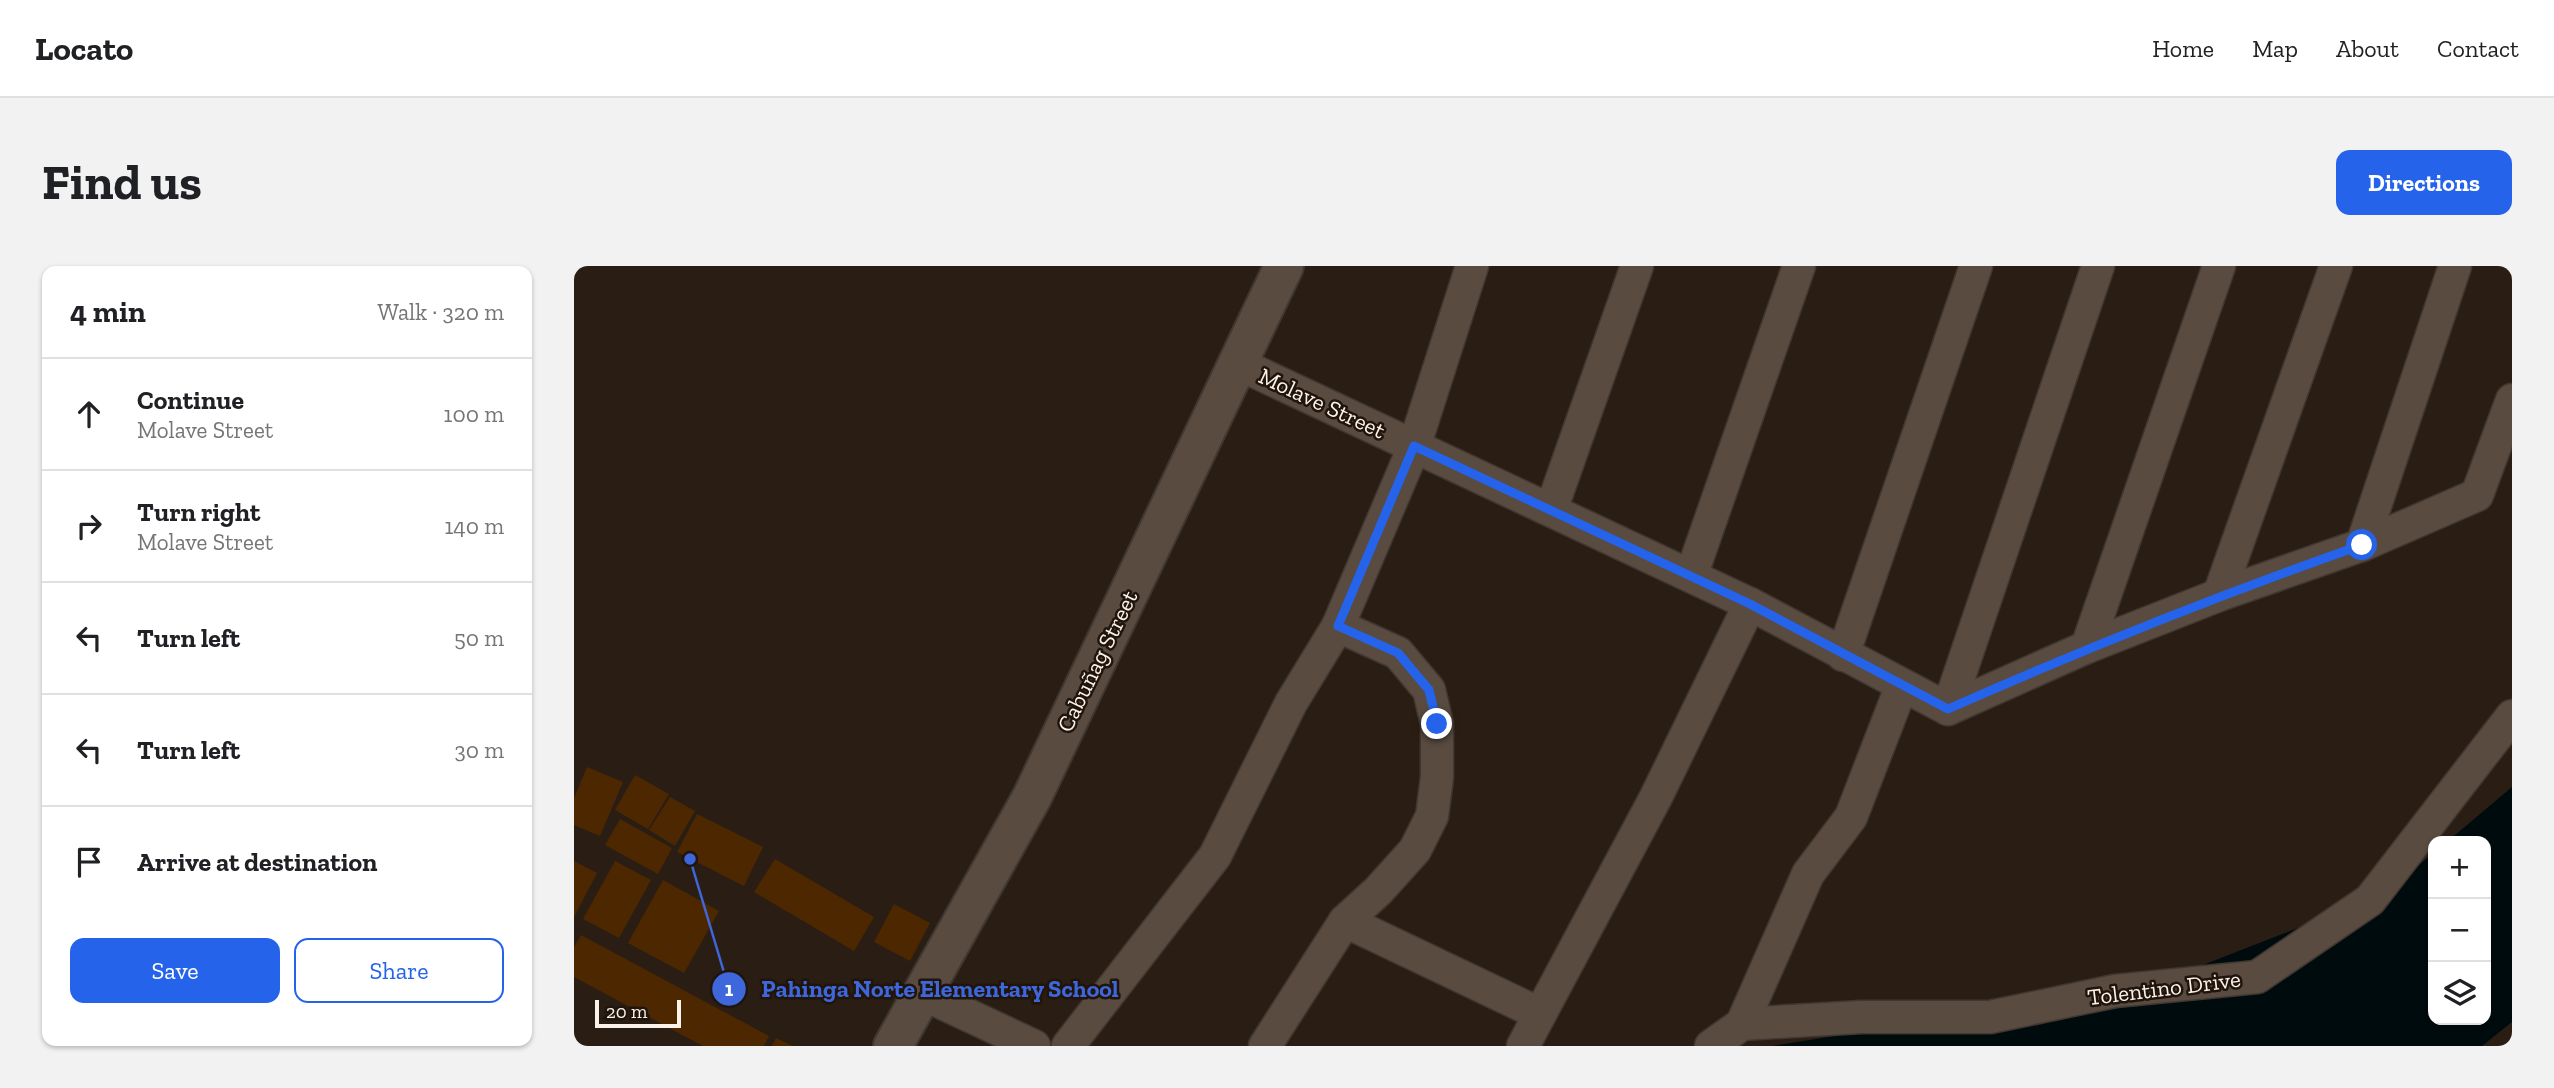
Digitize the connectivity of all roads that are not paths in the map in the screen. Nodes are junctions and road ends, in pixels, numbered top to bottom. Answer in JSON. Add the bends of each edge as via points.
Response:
{"nodes":[{"id":1,"x":1283,"y":266,"type":"edge"},
{"id":2,"x":1472,"y":266,"type":"edge"},
{"id":3,"x":1637,"y":266,"type":"edge"},
{"id":4,"x":1799,"y":266,"type":"edge"},
{"id":5,"x":1976,"y":266,"type":"edge"},
{"id":6,"x":2098,"y":266,"type":"edge"},
{"id":7,"x":2220,"y":266,"type":"edge"},
{"id":8,"x":2336,"y":266,"type":"edge"},
{"id":9,"x":2455,"y":266,"type":"edge"},
{"id":10,"x":1239,"y":364,"type":"junction"},
{"id":11,"x":2512,"y":400,"type":"edge"},
{"id":12,"x":1414,"y":446,"type":"junction"},
{"id":13,"x":1551,"y":510,"type":"junction"},
{"id":14,"x":2362,"y":545,"type":"junction"},
{"id":15,"x":1690,"y":576,"type":"junction"},
{"id":16,"x":2220,"y":595,"type":"junction"},
{"id":17,"x":1750,"y":604,"type":"junction"},
{"id":18,"x":1338,"y":626,"type":"junction"},
{"id":19,"x":2087,"y":648,"type":"junction"},
{"id":20,"x":1843,"y":656,"type":"junction"},
{"id":21,"x":1902,"y":685,"type":"junction"},
{"id":22,"x":1948,"y":709,"type":"junction"},
{"id":23,"x":2512,"y":716,"type":"edge"},
{"id":24,"x":1345,"y":921,"type":"junction"},
{"id":25,"x":922,"y":993,"type":"junction"},
{"id":26,"x":1540,"y":1014,"type":"junction"},
{"id":27,"x":1742,"y":1024,"type":"junction"},
{"id":28,"x":892,"y":1046,"type":"edge"},
{"id":29,"x":1034,"y":1046,"type":"edge"},
{"id":30,"x":1068,"y":1046,"type":"edge"},
{"id":31,"x":1265,"y":1046,"type":"edge"},
{"id":32,"x":1523,"y":1046,"type":"edge"},
{"id":33,"x":1711,"y":1046,"type":"edge"}],
"edges":[{"from":1,"to":10,"type":"street","name":"Cabuñag Street"},
{"from":2,"to":12,"type":"street"},
{"from":3,"to":13,"type":"street"},
{"from":4,"to":15,"type":"street"},
{"from":5,"to":20,"type":"street"},
{"from":6,"to":22,"type":"street"},
{"from":7,"to":19,"type":"street"},
{"from":8,"to":16,"type":"street"},
{"from":9,"to":14,"type":"street"},
{"from":10,"to":12,"type":"street","name":"Molave Street"},
{"from":10,"to":25,"type":"street","name":"Cabuñag Street","via":[[1032,797]]},
{"from":11,"to":14,"type":"street","via":[[2477,495]]},
{"from":12,"to":13,"type":"street","name":"Molave Street"},
{"from":12,"to":18,"type":"street"},
{"from":13,"to":15,"type":"street","name":"Molave Street"},
{"from":14,"to":16,"type":"street"},
{"from":15,"to":17,"type":"street","name":"Molave Street"},
{"from":16,"to":19,"type":"street"},
{"from":17,"to":20,"type":"street","name":"Molave Street"},
{"from":17,"to":26,"type":"street","via":[[1656,797]]},
{"from":18,"to":24,"type":"street","via":[[1398,653],[1429,690],[1437,724],[1432,816],[1415,850]]},
{"from":18,"to":30,"type":"street","via":[[1292,703],[1214,856]]},
{"from":19,"to":22,"type":"street"},
{"from":20,"to":21,"type":"street","name":"Molave Street"},
{"from":21,"to":22,"type":"street","name":"Molave Street"},
{"from":21,"to":27,"type":"street","via":[[1851,817],[1808,874]]},
{"from":23,"to":27,"type":"street","name":"Tolentino Drive","via":[[2370,900],[2257,977],[2115,991],[1990,1017],[1861,1017]]},
{"from":24,"to":26,"type":"street"},
{"from":24,"to":31,"type":"street"},
{"from":25,"to":28,"type":"street","name":"Cabuñag Street"},
{"from":25,"to":29,"type":"street"},
{"from":26,"to":32,"type":"street"},
{"from":27,"to":33,"type":"street"}]}
